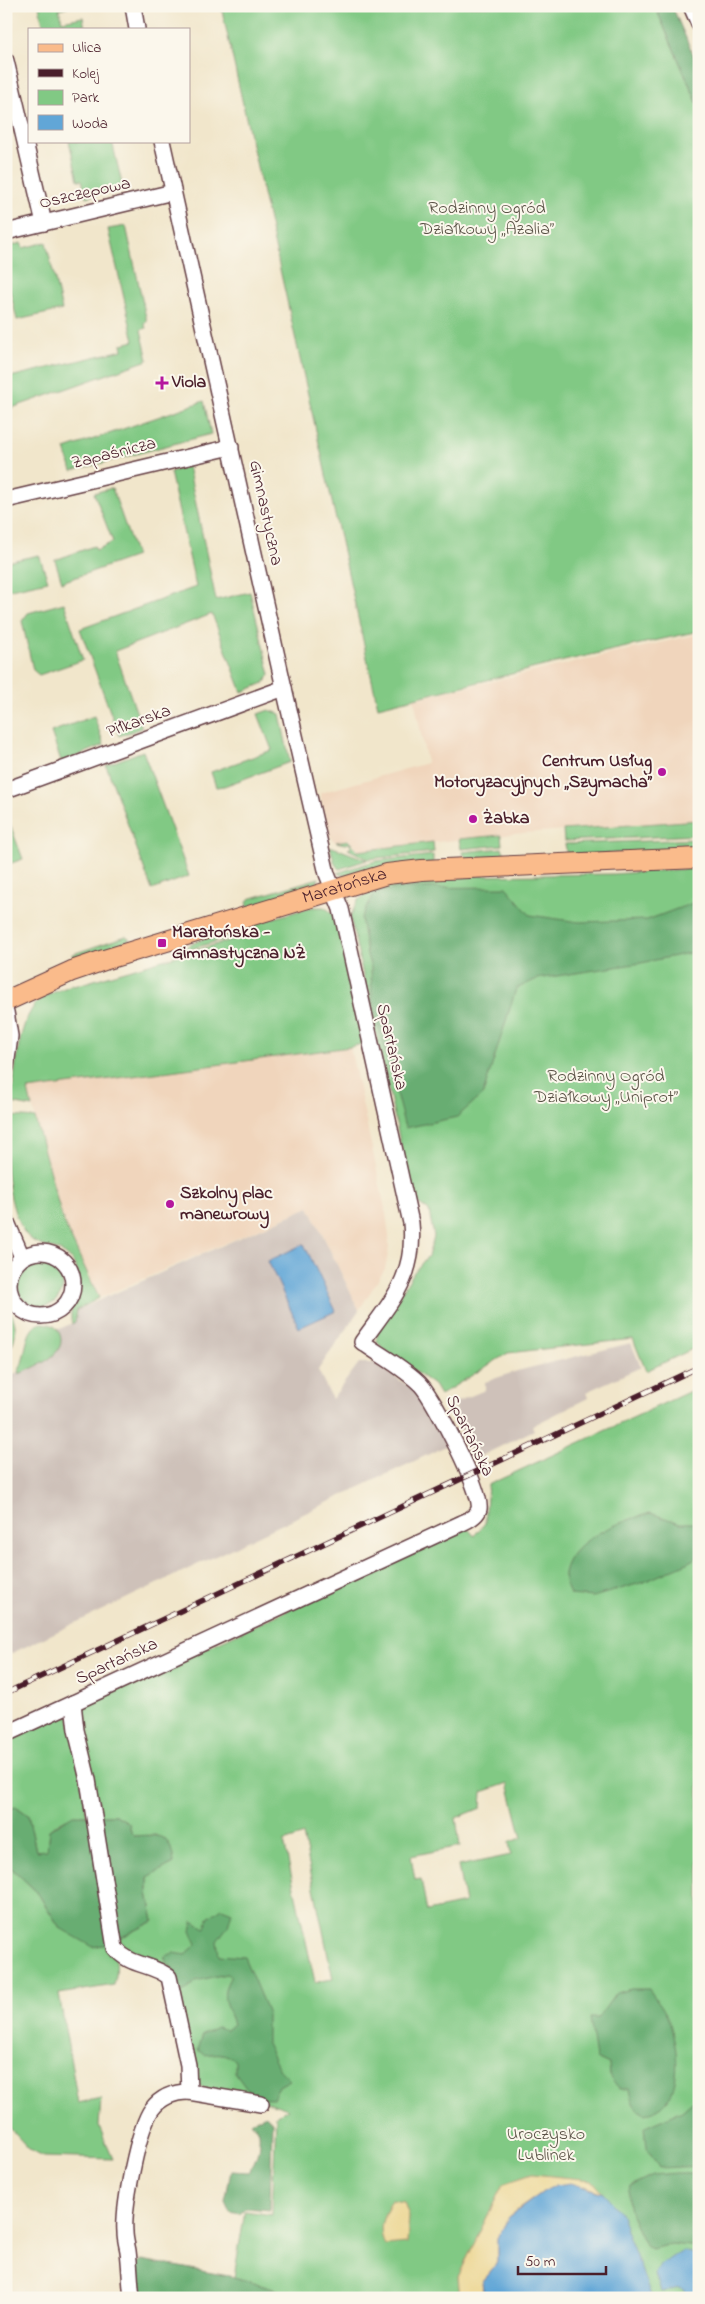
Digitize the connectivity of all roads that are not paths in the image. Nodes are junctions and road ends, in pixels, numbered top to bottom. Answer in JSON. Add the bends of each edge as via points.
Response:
{"nodes":[{"id":1,"x":133,"y":6,"type":"edge"},
{"id":2,"x":691,"y":6,"type":"edge"},
{"id":3,"x":699,"y":24,"type":"edge"},
{"id":4,"x":138,"y":28,"type":"edge"},
{"id":5,"x":6,"y":61,"type":"edge"},
{"id":6,"x":162,"y":142,"type":"edge"},
{"id":7,"x":173,"y":192,"type":"junction"},
{"id":8,"x":44,"y":223,"type":"junction"},
{"id":9,"x":6,"y":232,"type":"edge"},
{"id":10,"x":231,"y":447,"type":"junction"},
{"id":11,"x":6,"y":500,"type":"edge"},
{"id":12,"x":284,"y":688,"type":"junction"},
{"id":13,"x":6,"y":790,"type":"edge"},
{"id":14,"x":699,"y":858,"type":"edge"},
{"id":15,"x":337,"y":900,"type":"junction"},
{"id":16,"x":6,"y":1001,"type":"edge"},
{"id":17,"x":6,"y":1012,"type":"edge"},
{"id":18,"x":6,"y":1068,"type":"edge"},
{"id":19,"x":6,"y":1220,"type":"edge"},
{"id":20,"x":22,"y":1257,"type":"junction"},
{"id":21,"x":73,"y":1703,"type":"junction"},
{"id":22,"x":6,"y":1734,"type":"edge"},
{"id":23,"x":189,"y":2092,"type":"junction"},
{"id":24,"x":260,"y":2104,"type":"dead end"},
{"id":25,"x":132,"y":2298,"type":"edge"}],
"edges":[{"from":1,"to":4,"type":"street"},
{"from":2,"to":3,"type":"street"},
{"from":5,"to":8,"type":"street"},
{"from":6,"to":7,"type":"street","name":"Gimnastyczna"},
{"from":7,"to":8,"type":"street","name":"Oszczepowa"},
{"from":7,"to":10,"type":"street","name":"Gimnastyczna"},
{"from":8,"to":9,"type":"street","name":"Oszczepowa"},
{"from":10,"to":11,"type":"street","name":"Zapaśnicza"},
{"from":10,"to":12,"type":"street","name":"Gimnastyczna"},
{"from":12,"to":13,"type":"street","name":"Piłkarska"},
{"from":12,"to":15,"type":"street","name":"Gimnastyczna","via":[[327,874]]},
{"from":14,"to":15,"type":"main road","name":"Maratońska","via":[[410,871],[387,874]]},
{"from":15,"to":16,"type":"main road","name":"Maratońska","via":[[104,960]]},
{"from":15,"to":21,"type":"street","name":"Spartańska","via":[[412,1236],[411,1259],[404,1281],[362,1342],[425,1389],[469,1475],[479,1510],[467,1521]]},
{"from":17,"to":18,"type":"street","via":[[10,1036]]},
{"from":19,"to":20,"type":"street"},
{"from":20,"to":20,"type":"street","via":[[10,1273],[8,1284],[16,1304],[34,1316],[56,1312],[70,1297],[73,1288],[69,1268],[62,1260],[44,1252]]},
{"from":21,"to":22,"type":"street","name":"Spartańska"},
{"from":21,"to":23,"type":"street","via":[[115,1948],[128,1960],[161,1970],[169,1977],[188,2065]]},
{"from":23,"to":24,"type":"street"},
{"from":23,"to":25,"type":"street","via":[[164,2098],[152,2109],[132,2167],[124,2233]]}]}
